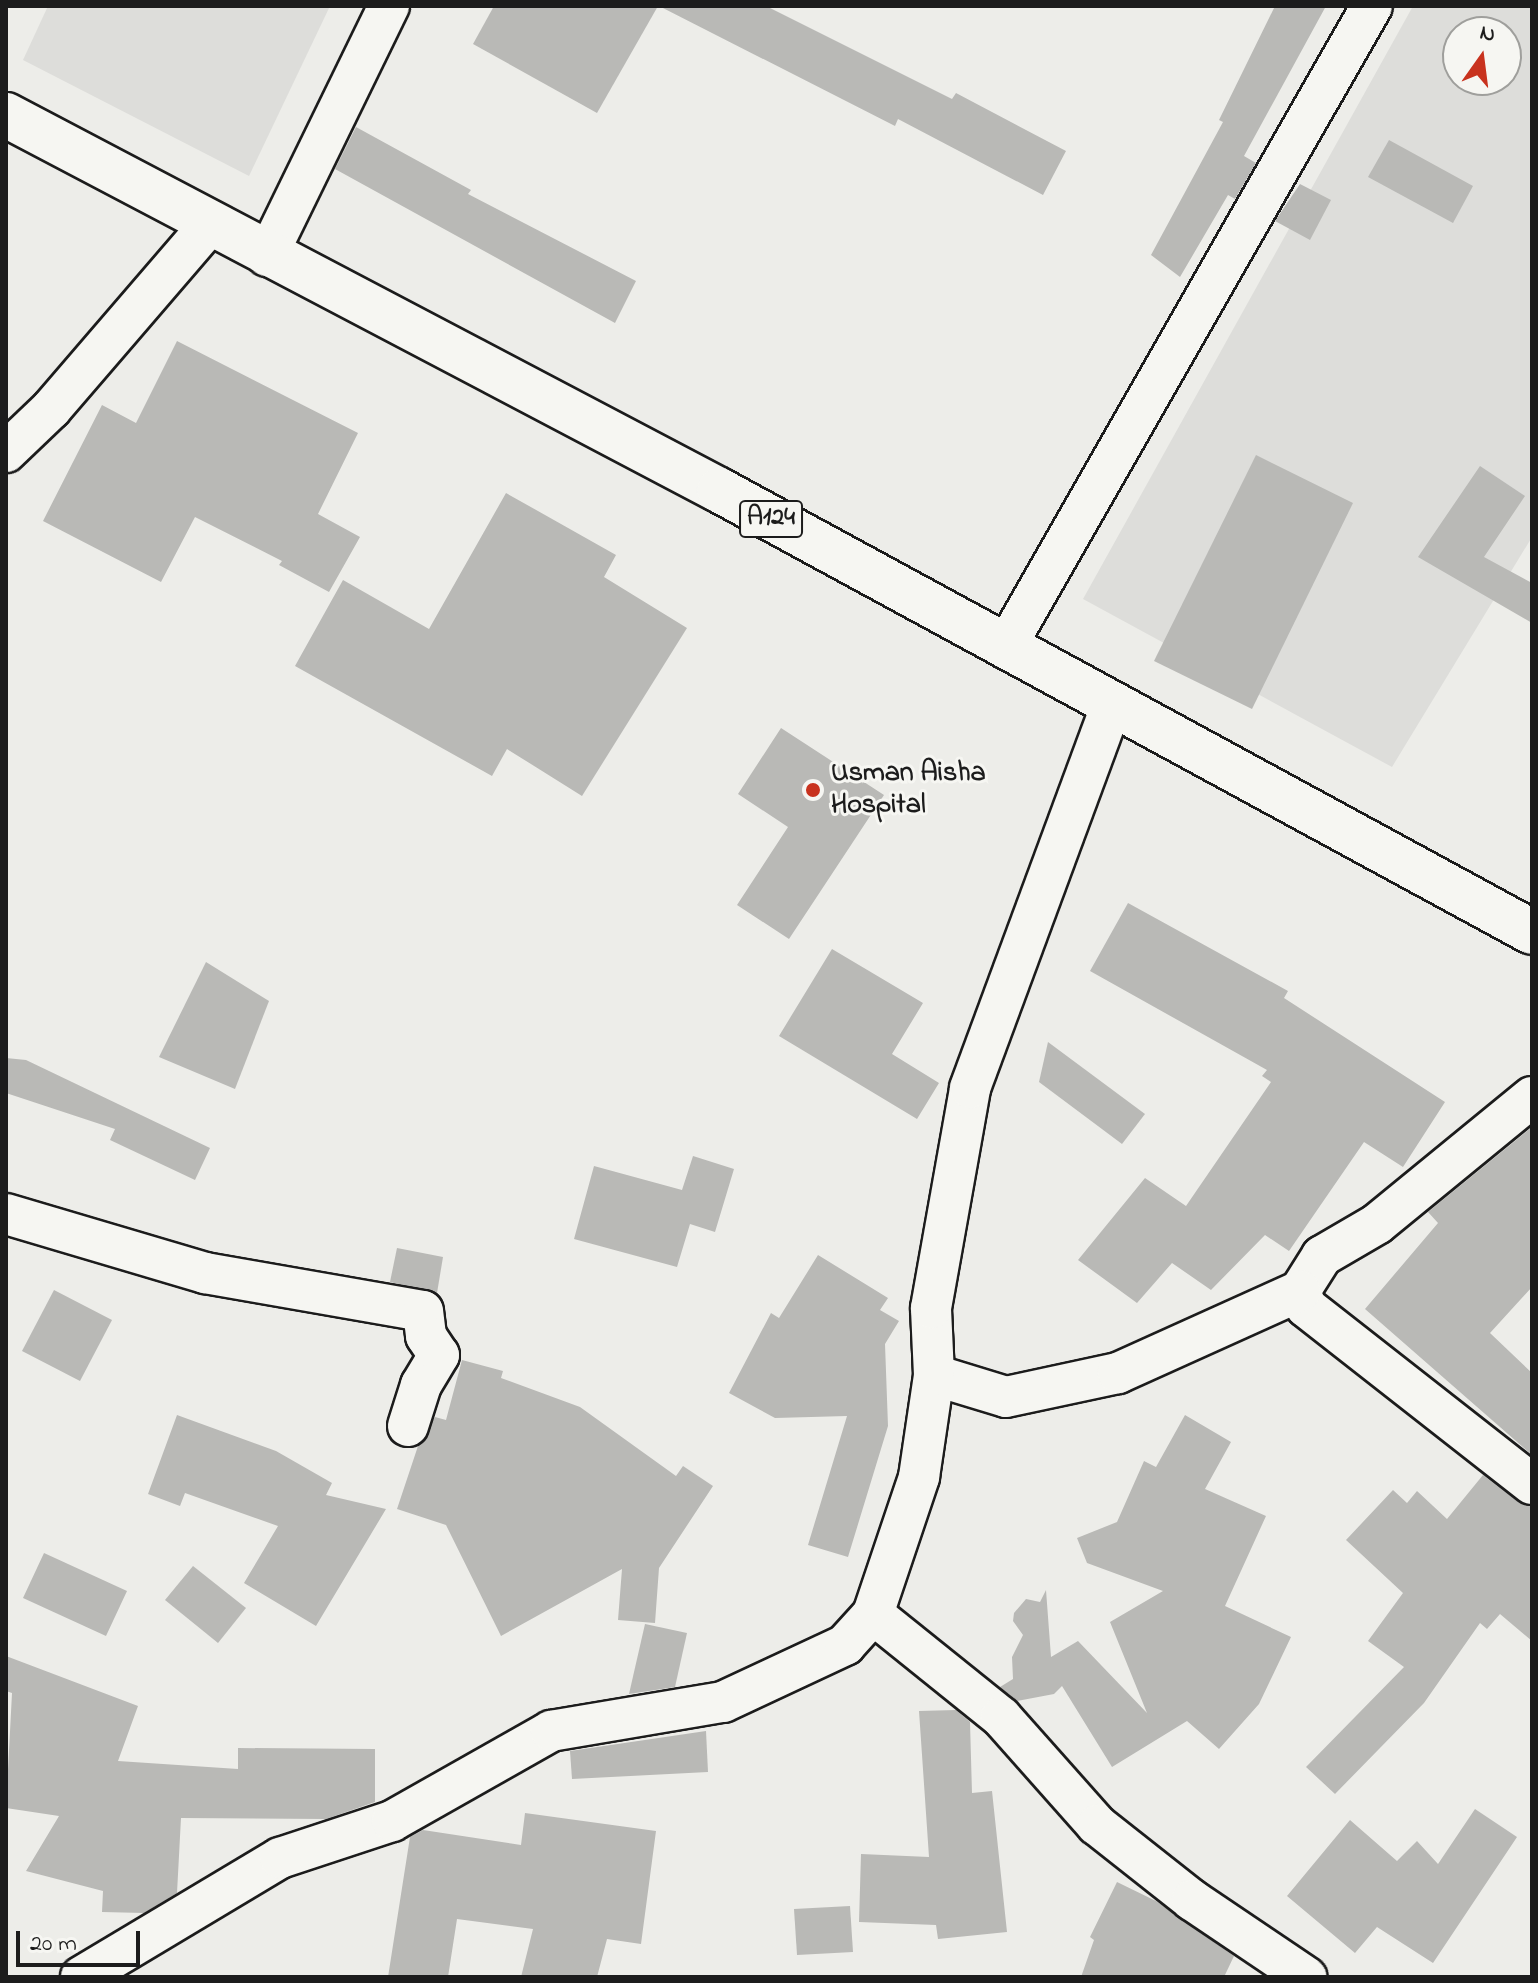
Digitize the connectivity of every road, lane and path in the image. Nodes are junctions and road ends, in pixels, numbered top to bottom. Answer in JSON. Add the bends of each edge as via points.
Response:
{"nodes":[{"id":1,"x":389,"y":6,"type":"edge"},
{"id":2,"x":1372,"y":6,"type":"edge"},
{"id":3,"x":6,"y":115,"type":"edge"},
{"id":4,"x":209,"y":225,"type":"junction"},
{"id":5,"x":267,"y":256,"type":"junction"},
{"id":6,"x":6,"y":452,"type":"edge"},
{"id":7,"x":1005,"y":648,"type":"junction"},
{"id":8,"x":1111,"y":707,"type":"junction"},
{"id":9,"x":1532,"y":932,"type":"edge"},
{"id":10,"x":1532,"y":1097,"type":"edge"},
{"id":11,"x":6,"y":1214,"type":"edge"},
{"id":12,"x":1300,"y":1291,"type":"junction"},
{"id":13,"x":934,"y":1375,"type":"junction"},
{"id":14,"x":408,"y":1426,"type":"dead end"},
{"id":15,"x":1532,"y":1484,"type":"edge"},
{"id":16,"x":873,"y":1614,"type":"junction"},
{"id":17,"x":81,"y":1977,"type":"edge"},
{"id":18,"x":1306,"y":1977,"type":"edge"}],
"edges":[{"from":1,"to":5,"type":"street"},
{"from":2,"to":7,"type":"street"},
{"from":3,"to":4,"type":"highway","number":"A124"},
{"from":4,"to":5,"type":"highway","number":"A124"},
{"from":4,"to":6,"type":"street","via":[[51,409]]},
{"from":5,"to":7,"type":"highway","number":"A124","via":[[719,490]]},
{"from":7,"to":8,"type":"highway","number":"A124"},
{"from":8,"to":9,"type":"highway","number":"A124"},
{"from":8,"to":13,"type":"street","via":[[970,1088],[931,1308]]},
{"from":10,"to":12,"type":"street","via":[[1377,1224],[1322,1256]]},
{"from":11,"to":14,"type":"street","via":[[205,1273],[423,1311],[426,1336],[439,1355],[421,1385]]},
{"from":12,"to":13,"type":"street","via":[[1118,1373],[1006,1397]]},
{"from":12,"to":15,"type":"street","via":[[1306,1307]]},
{"from":13,"to":16,"type":"street","via":[[919,1477]]},
{"from":16,"to":17,"type":"street","via":[[845,1645],[723,1702],[551,1731],[392,1821],[280,1858]]},
{"from":16,"to":18,"type":"street","via":[[1001,1717],[1097,1825],[1192,1900]]}]}
